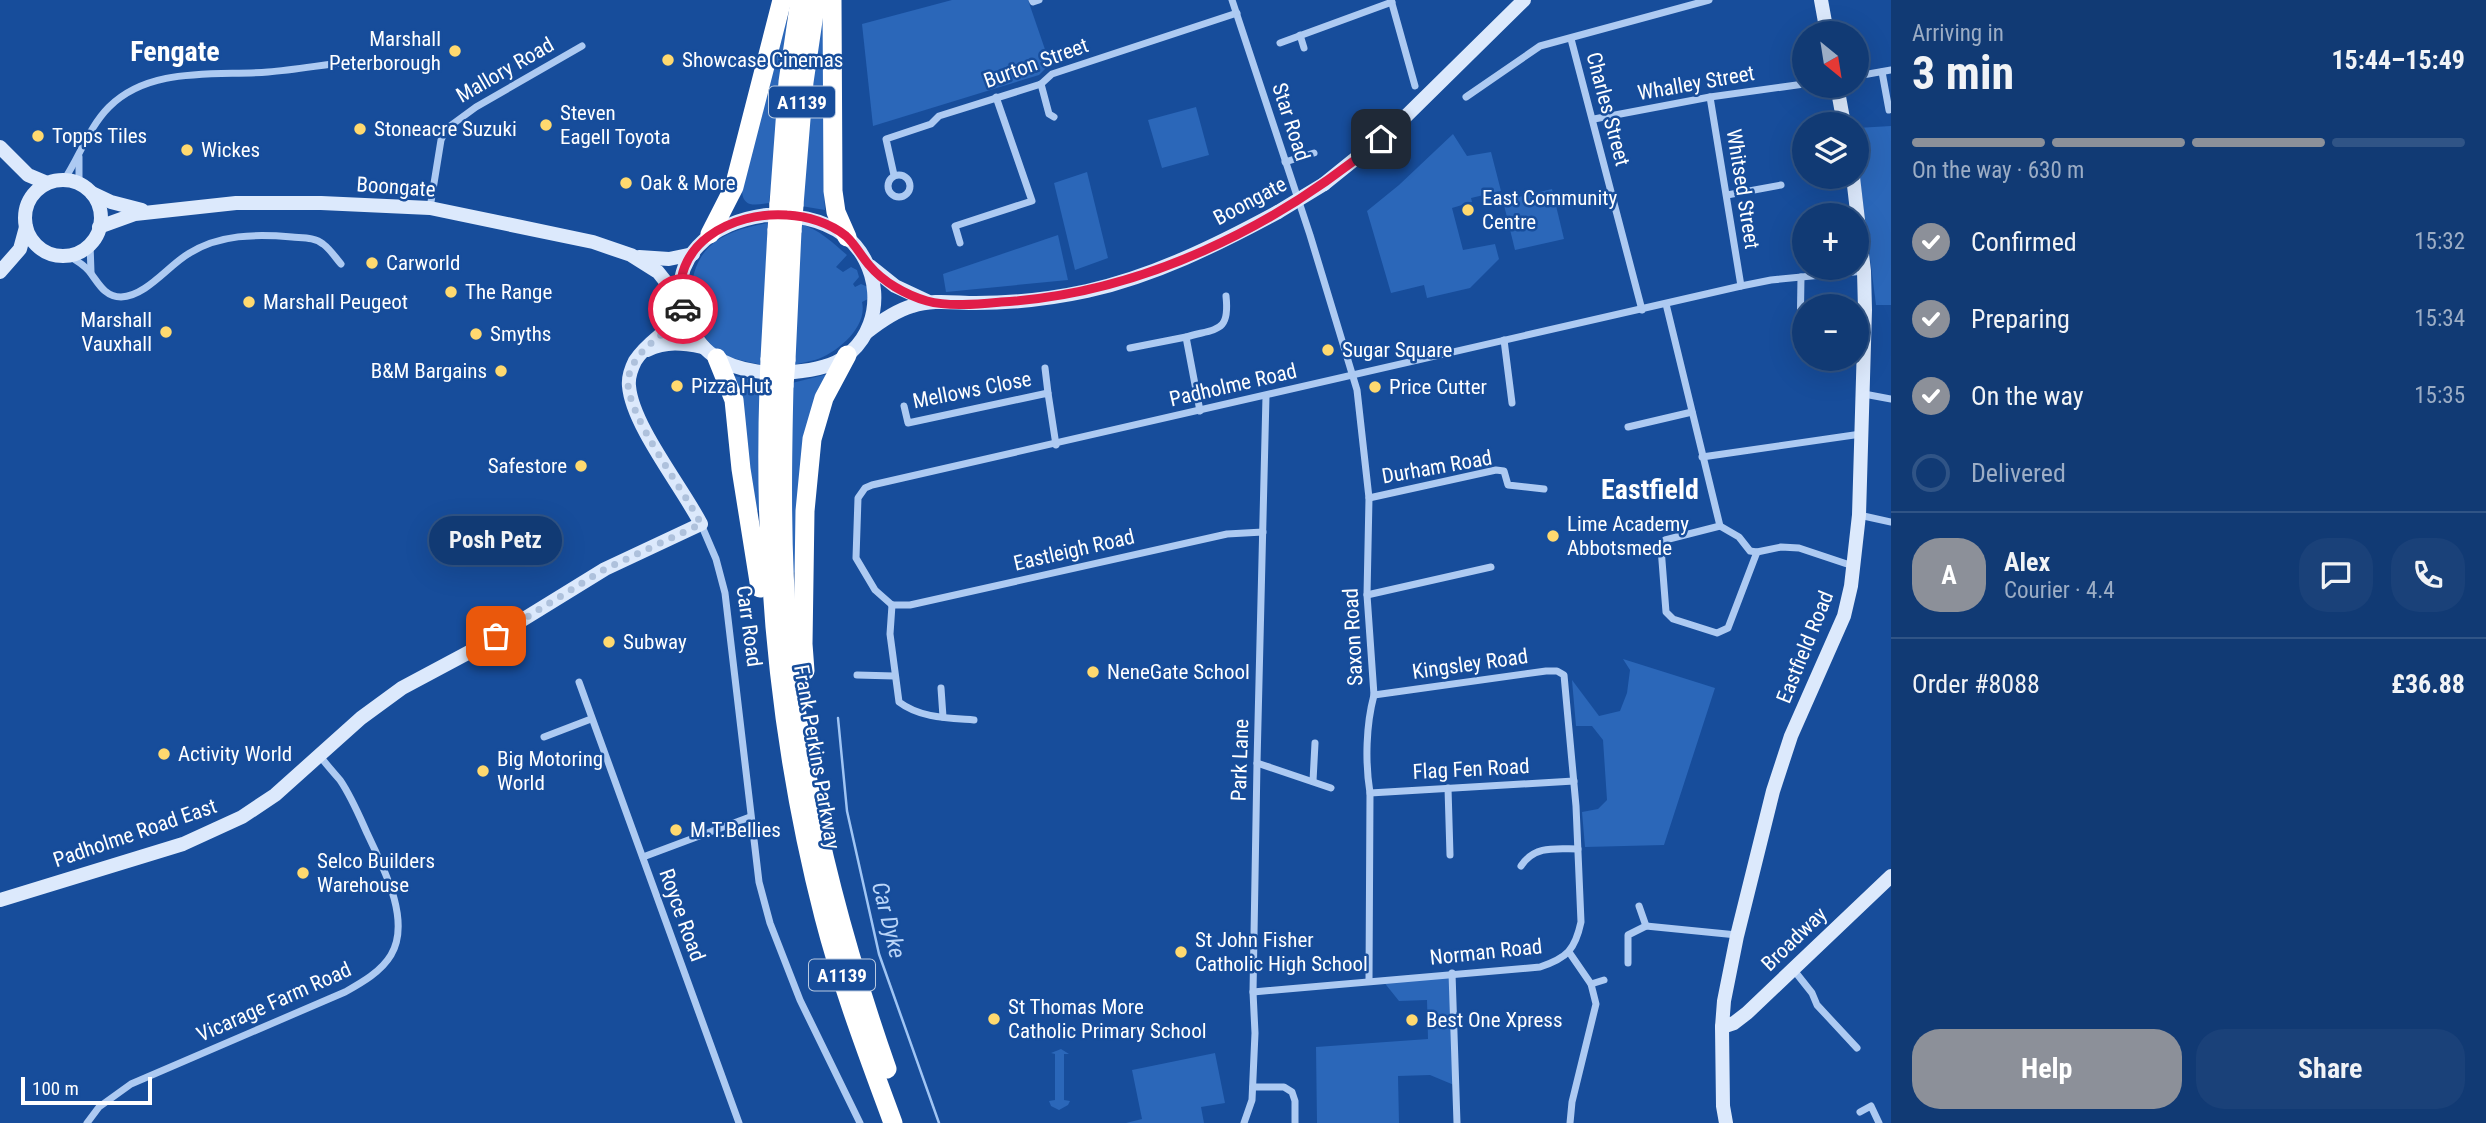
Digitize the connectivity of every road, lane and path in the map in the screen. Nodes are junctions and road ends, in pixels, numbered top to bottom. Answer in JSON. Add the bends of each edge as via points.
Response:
{"nodes":[{"id":1,"x":782,"y":0,"type":"edge"},
{"id":2,"x":800,"y":0,"type":"edge"},
{"id":3,"x":816,"y":0,"type":"edge"},
{"id":4,"x":832,"y":0,"type":"edge"},
{"id":5,"x":1032,"y":0,"type":"edge"},
{"id":6,"x":1039,"y":0,"type":"edge"},
{"id":7,"x":1233,"y":0,"type":"edge"},
{"id":8,"x":1524,"y":0,"type":"edge"},
{"id":9,"x":1709,"y":0,"type":"edge"},
{"id":10,"x":1821,"y":0,"type":"edge"},
{"id":11,"x":1391,"y":1,"type":"edge"},
{"id":12,"x":1237,"y":13,"type":"junction"},
{"id":13,"x":1825,"y":21,"type":"edge"},
{"id":14,"x":1300,"y":35,"type":"junction"},
{"id":15,"x":1571,"y":39,"type":"junction"},
{"id":16,"x":1280,"y":43,"type":"dead end"},
{"id":17,"x":582,"y":46,"type":"dead end"},
{"id":18,"x":1304,"y":48,"type":"dead end"},
{"id":19,"x":348,"y":62,"type":"dead end"},
{"id":20,"x":1891,"y":70,"type":"edge"},
{"id":21,"x":1882,"y":72,"type":"junction"},
{"id":22,"x":1869,"y":74,"type":"edge"},
{"id":23,"x":1041,"y":84,"type":"junction"},
{"id":24,"x":1415,"y":86,"type":"dead end"},
{"id":25,"x":1792,"y":86,"type":"edge"},
{"id":26,"x":996,"y":97,"type":"junction"},
{"id":27,"x":1466,"y":97,"type":"dead end"},
{"id":28,"x":1710,"y":97,"type":"junction"},
{"id":29,"x":1889,"y":110,"type":"dead end"},
{"id":30,"x":1054,"y":117,"type":"dead end"},
{"id":31,"x":1594,"y":119,"type":"junction"},
{"id":32,"x":0,"y":147,"type":"edge"},
{"id":33,"x":1314,"y":153,"type":"dead end"},
{"id":34,"x":79,"y":156,"type":"junction"},
{"id":35,"x":1285,"y":162,"type":"junction"},
{"id":36,"x":27,"y":175,"type":"junction"},
{"id":37,"x":894,"y":175,"type":"dead end"},
{"id":38,"x":64,"y":180,"type":"junction"},
{"id":39,"x":47,"y":183,"type":"junction"},
{"id":40,"x":1781,"y":185,"type":"dead end"},
{"id":41,"x":85,"y":188,"type":"junction"},
{"id":42,"x":1727,"y":195,"type":"junction"},
{"id":43,"x":1042,"y":200,"type":"dead end"},
{"id":44,"x":1032,"y":201,"type":"junction"},
{"id":45,"x":27,"y":205,"type":"junction"},
{"id":46,"x":786,"y":205,"type":"junction"},
{"id":47,"x":430,"y":208,"type":"junction"},
{"id":48,"x":153,"y":211,"type":"junction"},
{"id":49,"x":26,"y":227,"type":"junction"},
{"id":50,"x":99,"y":227,"type":"junction"},
{"id":51,"x":710,"y":234,"type":"junction"},
{"id":52,"x":847,"y":237,"type":"junction"},
{"id":53,"x":960,"y":243,"type":"dead end"},
{"id":54,"x":90,"y":244,"type":"junction"},
{"id":55,"x":46,"y":252,"type":"junction"},
{"id":56,"x":692,"y":254,"type":"junction"},
{"id":57,"x":631,"y":255,"type":"junction"},
{"id":58,"x":68,"y":256,"type":"junction"},
{"id":59,"x":14,"y":259,"type":"junction"},
{"id":60,"x":341,"y":264,"type":"dead end"},
{"id":61,"x":869,"y":265,"type":"junction"},
{"id":62,"x":0,"y":272,"type":"edge"},
{"id":63,"x":91,"y":273,"type":"junction"},
{"id":64,"x":1792,"y":278,"type":"edge"},
{"id":65,"x":1864,"y":280,"type":"edge"},
{"id":66,"x":1741,"y":286,"type":"junction"},
{"id":67,"x":1226,"y":296,"type":"dead end"},
{"id":68,"x":930,"y":302,"type":"junction"},
{"id":69,"x":1667,"y":304,"type":"junction"},
{"id":70,"x":682,"y":306,"type":"junction"},
{"id":71,"x":1642,"y":310,"type":"junction"},
{"id":72,"x":866,"y":332,"type":"junction"},
{"id":73,"x":1186,"y":337,"type":"junction"},
{"id":74,"x":1504,"y":340,"type":"junction"},
{"id":75,"x":1130,"y":348,"type":"dead end"},
{"id":76,"x":643,"y":352,"type":"junction"},
{"id":77,"x":710,"y":353,"type":"junction"},
{"id":78,"x":847,"y":355,"type":"junction"},
{"id":79,"x":1045,"y":368,"type":"dead end"},
{"id":80,"x":1353,"y":376,"type":"junction"},
{"id":81,"x":1048,"y":393,"type":"junction"},
{"id":82,"x":1864,"y":394,"type":"junction"},
{"id":83,"x":1266,"y":396,"type":"junction"},
{"id":84,"x":1891,"y":399,"type":"edge"},
{"id":85,"x":1512,"y":403,"type":"dead end"},
{"id":86,"x":904,"y":406,"type":"dead end"},
{"id":87,"x":1200,"y":411,"type":"junction"},
{"id":88,"x":1692,"y":412,"type":"junction"},
{"id":89,"x":1628,"y":427,"type":"dead end"},
{"id":90,"x":1862,"y":434,"type":"junction"},
{"id":91,"x":1799,"y":443,"type":"junction"},
{"id":92,"x":1056,"y":444,"type":"junction"},
{"id":93,"x":1801,"y":452,"type":"dead end"},
{"id":94,"x":1702,"y":457,"type":"junction"},
{"id":95,"x":1544,"y":489,"type":"dead end"},
{"id":96,"x":1369,"y":498,"type":"junction"},
{"id":97,"x":1859,"y":515,"type":"junction"},
{"id":98,"x":1891,"y":522,"type":"edge"},
{"id":99,"x":701,"y":524,"type":"junction"},
{"id":100,"x":1720,"y":526,"type":"junction"},
{"id":101,"x":1263,"y":533,"type":"junction"},
{"id":102,"x":1757,"y":552,"type":"junction"},
{"id":103,"x":1853,"y":566,"type":"junction"},
{"id":104,"x":1491,"y":567,"type":"dead end"},
{"id":105,"x":780,"y":585,"type":"junction"},
{"id":106,"x":1367,"y":594,"type":"junction"},
{"id":107,"x":892,"y":605,"type":"junction"},
{"id":108,"x":857,"y":676,"type":"dead end"},
{"id":109,"x":894,"y":676,"type":"junction"},
{"id":110,"x":1565,"y":680,"type":"joint"},
{"id":111,"x":579,"y":682,"type":"dead end"},
{"id":112,"x":941,"y":688,"type":"dead end"},
{"id":113,"x":1374,"y":695,"type":"junction"},
{"id":114,"x":943,"y":717,"type":"junction"},
{"id":115,"x":591,"y":719,"type":"junction"},
{"id":116,"x":974,"y":720,"type":"dead end"},
{"id":117,"x":544,"y":737,"type":"dead end"},
{"id":118,"x":1315,"y":743,"type":"dead end"},
{"id":119,"x":319,"y":755,"type":"junction"},
{"id":120,"x":1257,"y":763,"type":"junction"},
{"id":121,"x":1574,"y":781,"type":"junction"},
{"id":122,"x":1313,"y":782,"type":"junction"},
{"id":123,"x":1331,"y":788,"type":"dead end"},
{"id":124,"x":1448,"y":788,"type":"junction"},
{"id":125,"x":1370,"y":793,"type":"junction"},
{"id":126,"x":750,"y":817,"type":"junction"},
{"id":127,"x":1578,"y":849,"type":"junction"},
{"id":128,"x":1450,"y":855,"type":"dead end"},
{"id":129,"x":643,"y":857,"type":"junction"},
{"id":130,"x":1521,"y":866,"type":"dead end"},
{"id":131,"x":1891,"y":878,"type":"edge"},
{"id":132,"x":0,"y":900,"type":"edge"},
{"id":133,"x":1639,"y":906,"type":"dead end"},
{"id":134,"x":1646,"y":926,"type":"junction"},
{"id":135,"x":1737,"y":936,"type":"junction"},
{"id":136,"x":1569,"y":952,"type":"junction"},
{"id":137,"x":1628,"y":962,"type":"dead end"},
{"id":138,"x":1793,"y":970,"type":"junction"},
{"id":139,"x":1452,"y":974,"type":"junction"},
{"id":140,"x":1604,"y":979,"type":"dead end"},
{"id":141,"x":1370,"y":980,"type":"junction"},
{"id":142,"x":1591,"y":984,"type":"junction"},
{"id":143,"x":1253,"y":992,"type":"junction"},
{"id":144,"x":1722,"y":1027,"type":"junction"},
{"id":145,"x":1857,"y":1048,"type":"dead end"},
{"id":146,"x":1253,"y":1087,"type":"junction"},
{"id":147,"x":1877,"y":1099,"type":"dead end"},
{"id":148,"x":1871,"y":1107,"type":"junction"},
{"id":149,"x":1860,"y":1112,"type":"dead end"},
{"id":150,"x":87,"y":1123,"type":"edge"},
{"id":151,"x":739,"y":1123,"type":"edge"},
{"id":152,"x":860,"y":1123,"type":"edge"},
{"id":153,"x":892,"y":1123,"type":"edge"},
{"id":154,"x":906,"y":1123,"type":"edge"},
{"id":155,"x":1244,"y":1123,"type":"edge"},
{"id":156,"x":1295,"y":1123,"type":"edge"},
{"id":157,"x":1457,"y":1123,"type":"edge"},
{"id":158,"x":1570,"y":1123,"type":"edge"},
{"id":159,"x":1726,"y":1123,"type":"edge"},
{"id":160,"x":1879,"y":1123,"type":"edge"}],
"edges":[{"from":1,"to":51,"type":"highway","number":"A1139","via":[[734,187]]},
{"from":2,"to":46,"type":"highway","number":"A1139","via":[[788,82]]},
{"from":3,"to":46,"type":"highway","number":"A1139"},
{"from":4,"to":52,"type":"highway","number":"A1139","via":[[833,191]]},
{"from":5,"to":6,"type":"street"},
{"from":7,"to":12,"type":"street","name":"Star Road"},
{"from":8,"to":68,"type":"street","name":"Boongate","bridge":true,"via":[[1396,126],[1324,184],[1278,212],[1183,259],[1108,285],[1040,299]]},
{"from":9,"to":15,"type":"street"},
{"from":10,"to":13,"type":"street"},
{"from":11,"to":14,"type":"street"},
{"from":11,"to":24,"type":"street"},
{"from":12,"to":23,"type":"street","name":"Burton Street","via":[[1052,75]]},
{"from":12,"to":35,"type":"street","name":"Star Road"},
{"from":14,"to":16,"type":"street"},
{"from":14,"to":18,"type":"street"},
{"from":15,"to":27,"type":"street","via":[[1540,46]]},
{"from":15,"to":31,"type":"street","name":"Charles Street"},
{"from":17,"to":47,"type":"street","name":"Mallory Road","via":[[446,129]]},
{"from":19,"to":34,"type":"street","via":[[151,81],[111,104]]},
{"from":20,"to":21,"type":"street"},
{"from":21,"to":22,"type":"street"},
{"from":21,"to":29,"type":"street"},
{"from":23,"to":26,"type":"street","name":"Burton Street"},
{"from":23,"to":30,"type":"street","via":[[1049,114]]},
{"from":25,"to":28,"type":"street","name":"Whalley Street"},
{"from":26,"to":37,"type":"street","name":"Burton Street","via":[[886,139]]},
{"from":26,"to":44,"type":"street"},
{"from":28,"to":31,"type":"street","name":"Whalley Street"},
{"from":28,"to":42,"type":"street","name":"Whitsed Street"},
{"from":31,"to":71,"type":"street","name":"Charles Street"},
{"from":32,"to":36,"type":"street"},
{"from":33,"to":35,"type":"street"},
{"from":34,"to":38,"type":"street"},
{"from":34,"to":41,"type":"street"},
{"from":35,"to":80,"type":"street","name":"Star Road"},
{"from":36,"to":39,"type":"street"},
{"from":36,"to":45,"type":"street"},
{"from":38,"to":39,"type":"street"},
{"from":38,"to":41,"type":"street"},
{"from":39,"to":45,"type":"street"},
{"from":40,"to":42,"type":"street"},
{"from":41,"to":48,"type":"street","name":"Boongate","via":[[132,208]]},
{"from":41,"to":50,"type":"street","via":[[100,209]]},
{"from":42,"to":66,"type":"street","name":"Whitsed Street"},
{"from":43,"to":44,"type":"street"},
{"from":44,"to":53,"type":"street","via":[[955,226]]},
{"from":45,"to":49,"type":"street"},
{"from":46,"to":105,"type":"highway","name":"Frank Perkins Parkway","number":"A1139","bridge":true,"via":[[777,386],[782,479]]},
{"from":47,"to":48,"type":"street","name":"Boongate","via":[[321,202],[236,203]]},
{"from":47,"to":57,"type":"street","name":"Boongate","via":[[593,242]]},
{"from":48,"to":50,"type":"street","name":"Boongate"},
{"from":49,"to":55,"type":"street"},
{"from":49,"to":59,"type":"street"},
{"from":50,"to":54,"type":"street"},
{"from":51,"to":52,"type":"street","via":[[740,219],[787,215],[817,221]]},
{"from":51,"to":56,"type":"street"},
{"from":52,"to":61,"type":"street"},
{"from":54,"to":58,"type":"street"},
{"from":54,"to":63,"type":"street"},
{"from":55,"to":58,"type":"street"},
{"from":55,"to":59,"type":"street"},
{"from":56,"to":57,"type":"street","name":"Boongate","via":[[669,259]]},
{"from":56,"to":70,"type":"street","via":[[682,281]]},
{"from":57,"to":70,"type":"street","name":"Boongate","via":[[658,272]]},
{"from":58,"to":63,"type":"street"},
{"from":59,"to":62,"type":"street"},
{"from":60,"to":63,"type":"street","via":[[322,243],[309,238],[263,235],[202,246],[131,295],[112,295]]},
{"from":61,"to":68,"type":"street","name":"Boongate","via":[[895,286]]},
{"from":61,"to":72,"type":"street","via":[[874,293]]},
{"from":64,"to":66,"type":"street","name":"Padholme Road"},
{"from":65,"to":82,"type":"street","name":"Eastfield Road"},
{"from":66,"to":69,"type":"street","name":"Padholme Road"},
{"from":67,"to":73,"type":"street","via":[[1225,323]]},
{"from":68,"to":72,"type":"street","name":"Boongate","via":[[900,310]]},
{"from":69,"to":71,"type":"street","name":"Padholme Road"},
{"from":69,"to":88,"type":"street"},
{"from":70,"to":76,"type":"street","name":"Carr Road","via":[[671,327],[650,341]]},
{"from":70,"to":77,"type":"street","via":[[690,327]]},
{"from":71,"to":74,"type":"street","name":"Padholme Road"},
{"from":72,"to":78,"type":"street"},
{"from":73,"to":75,"type":"street"},
{"from":73,"to":87,"type":"street"},
{"from":74,"to":80,"type":"street","name":"Padholme Road"},
{"from":74,"to":85,"type":"street"},
{"from":76,"to":77,"type":"street","via":[[676,342]]},
{"from":76,"to":99,"type":"street","name":"Carr Road","via":[[629,374],[631,399]]},
{"from":77,"to":78,"type":"street","via":[[743,368],[781,373],[823,367]]},
{"from":77,"to":105,"type":"highway","number":"A1139","via":[[734,400],[741,470]]},
{"from":78,"to":105,"type":"highway","number":"A1139","via":[[824,398],[812,439],[804,511]]},
{"from":79,"to":81,"type":"street"},
{"from":80,"to":83,"type":"street","name":"Padholme Road"},
{"from":80,"to":96,"type":"street","name":"Saxon Road"},
{"from":81,"to":86,"type":"street","name":"Mellows Close","via":[[908,423]]},
{"from":81,"to":92,"type":"street","name":"Mellows Close"},
{"from":82,"to":84,"type":"street"},
{"from":82,"to":90,"type":"street","name":"Eastfield Road"},
{"from":83,"to":87,"type":"street","name":"Padholme Road"},
{"from":83,"to":101,"type":"street","name":"Park Lane"},
{"from":87,"to":92,"type":"street","name":"Padholme Road"},
{"from":88,"to":89,"type":"street"},
{"from":88,"to":94,"type":"street"},
{"from":90,"to":91,"type":"street"},
{"from":90,"to":97,"type":"street","name":"Eastfield Road"},
{"from":91,"to":93,"type":"street"},
{"from":91,"to":94,"type":"street"},
{"from":92,"to":107,"type":"street","name":"Padholme Road","via":[[872,485],[860,493],[856,558],[874,590]]},
{"from":94,"to":100,"type":"street"},
{"from":95,"to":96,"type":"street","name":"Durham Road","via":[[1508,485],[1504,471],[1496,470]]},
{"from":96,"to":106,"type":"street","name":"Saxon Road"},
{"from":97,"to":98,"type":"street"},
{"from":97,"to":103,"type":"street","name":"Eastfield Road"},
{"from":99,"to":119,"type":"street","name":"Padholme Road East","via":[[605,569],[402,688]]},
{"from":99,"to":126,"type":"street","name":"Carr Road","via":[[726,593]]},
{"from":100,"to":102,"type":"street"},
{"from":100,"to":102,"type":"street","via":[[1665,540],[1661,548],[1666,612],[1673,620],[1717,633],[1728,628]]},
{"from":101,"to":107,"type":"street","name":"Eastleigh Road","via":[[1227,534],[910,605]]},
{"from":101,"to":120,"type":"street","name":"Park Lane"},
{"from":102,"to":103,"type":"street","via":[[1799,548]]},
{"from":103,"to":135,"type":"street","name":"Eastfield Road","via":[[1844,616],[1791,736],[1773,792]]},
{"from":104,"to":106,"type":"street"},
{"from":105,"to":153,"type":"highway","name":"Frank Perkins Parkway","number":"A1139","via":[[766,633],[778,667],[803,825],[825,919]]},
{"from":105,"to":154,"type":"highway","name":"Frank Perkins Parkway","number":"A1139","via":[[810,789],[832,886],[859,987]]},
{"from":106,"to":113,"type":"street","name":"Saxon Road"},
{"from":107,"to":109,"type":"street"},
{"from":108,"to":109,"type":"street"},
{"from":109,"to":114,"type":"street","via":[[899,702],[910,710]]},
{"from":110,"to":113,"type":"street","name":"Kingsley Road","via":[[1559,671],[1546,671]]},
{"from":110,"to":121,"type":"street","name":"Norman Road"},
{"from":111,"to":115,"type":"street","name":"Royce Road"},
{"from":112,"to":114,"type":"street"},
{"from":113,"to":125,"type":"street","name":"Saxon Road","via":[[1369,723]]},
{"from":114,"to":116,"type":"street"},
{"from":115,"to":117,"type":"street"},
{"from":115,"to":129,"type":"street","name":"Royce Road"},
{"from":118,"to":122,"type":"street"},
{"from":119,"to":132,"type":"street","name":"Padholme Road East","via":[[275,795],[213,832]]},
{"from":119,"to":150,"type":"street","name":"Vicarage Farm Road","via":[[353,802],[386,874],[398,919],[391,955],[345,992],[131,1084],[99,1107]]},
{"from":120,"to":122,"type":"street"},
{"from":120,"to":143,"type":"street","name":"Park Lane"},
{"from":121,"to":124,"type":"street","name":"Flag Fen Road"},
{"from":121,"to":127,"type":"street","name":"Norman Road"},
{"from":122,"to":123,"type":"street"},
{"from":124,"to":125,"type":"street","name":"Flag Fen Road"},
{"from":124,"to":128,"type":"street"},
{"from":125,"to":141,"type":"street","name":"Saxon Road"},
{"from":126,"to":129,"type":"street"},
{"from":126,"to":152,"type":"street","name":"Carr Road","via":[[770,923],[800,1000]]},
{"from":127,"to":130,"type":"street","via":[[1541,849]]},
{"from":127,"to":136,"type":"street","name":"Norman Road","via":[[1581,922]]},
{"from":129,"to":151,"type":"street","name":"Royce Road"},
{"from":131,"to":138,"type":"street","name":"Broadway"},
{"from":133,"to":134,"type":"street"},
{"from":134,"to":135,"type":"street"},
{"from":134,"to":137,"type":"street","via":[[1628,935]]},
{"from":135,"to":144,"type":"street","name":"Eastfield Road"},
{"from":136,"to":139,"type":"street","name":"Norman Road","via":[[1540,967]]},
{"from":136,"to":142,"type":"street"},
{"from":138,"to":144,"type":"street","name":"Broadway","via":[[1741,1018]]},
{"from":138,"to":145,"type":"street","via":[[1817,1005]]},
{"from":139,"to":141,"type":"street","name":"Norman Road"},
{"from":139,"to":157,"type":"street"},
{"from":140,"to":142,"type":"street"},
{"from":141,"to":143,"type":"street","name":"Norman Road"},
{"from":142,"to":158,"type":"street","via":[[1596,1004],[1592,1031]]},
{"from":143,"to":146,"type":"street","name":"Park Lane"},
{"from":144,"to":159,"type":"street","name":"Eastfield Road"},
{"from":146,"to":155,"type":"street","name":"Park Lane"},
{"from":146,"to":156,"type":"street","via":[[1284,1087],[1292,1092]]},
{"from":147,"to":148,"type":"street"},
{"from":148,"to":149,"type":"street"},
{"from":148,"to":160,"type":"street"}]}
